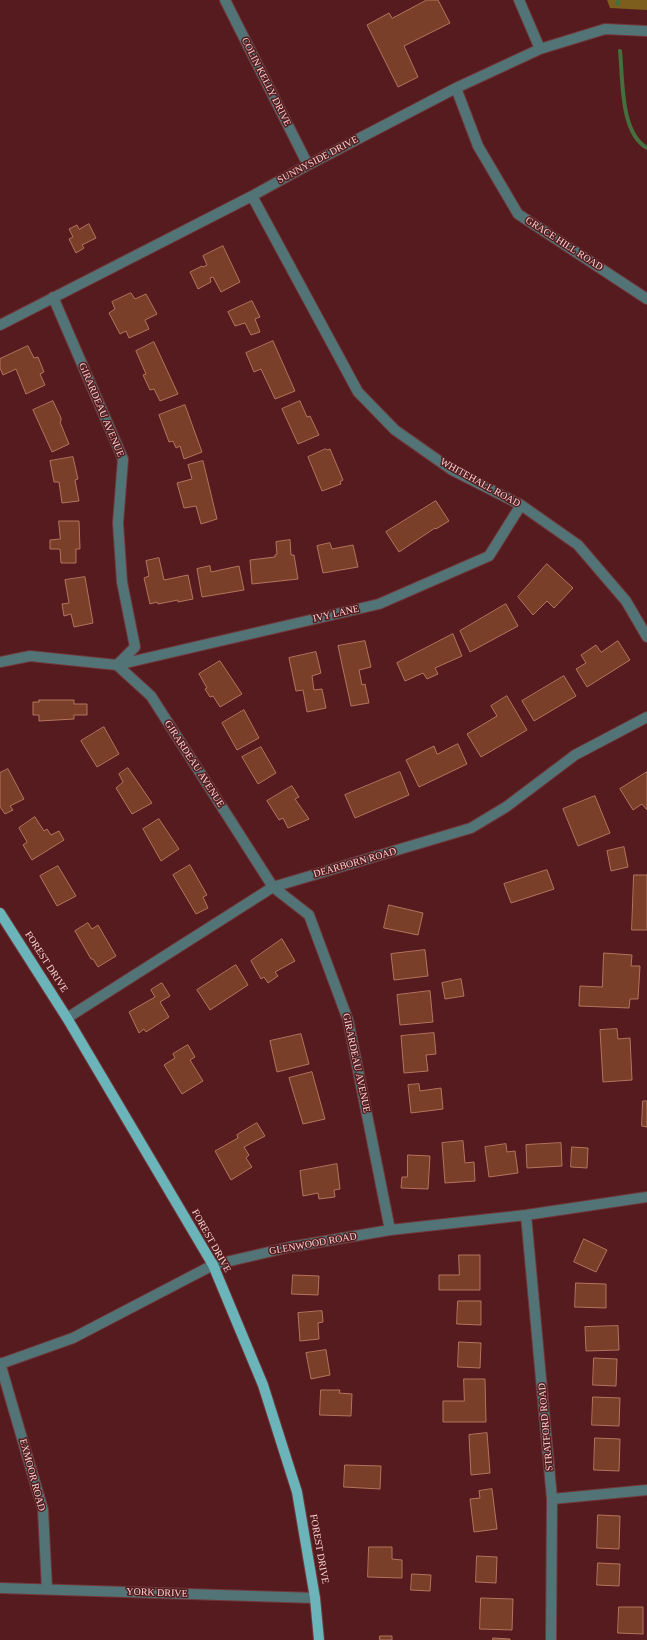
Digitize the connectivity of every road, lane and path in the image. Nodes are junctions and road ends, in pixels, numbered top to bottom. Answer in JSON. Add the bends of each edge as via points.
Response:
{"nodes":[{"id":1,"x":225,"y":0,"type":"edge"},
{"id":2,"x":519,"y":0,"type":"edge"},
{"id":3,"x":647,"y":31,"type":"edge"},
{"id":4,"x":540,"y":49,"type":"junction"},
{"id":5,"x":456,"y":88,"type":"junction"},
{"id":6,"x":308,"y":165,"type":"junction"},
{"id":7,"x":252,"y":196,"type":"junction"},
{"id":8,"x":53,"y":297,"type":"junction"},
{"id":9,"x":647,"y":299,"type":"edge"},
{"id":10,"x":0,"y":325,"type":"edge"},
{"id":11,"x":521,"y":505,"type":"junction"},
{"id":12,"x":647,"y":637,"type":"edge"},
{"id":13,"x":0,"y":662,"type":"edge"},
{"id":14,"x":116,"y":665,"type":"junction"},
{"id":15,"x":647,"y":717,"type":"edge"},
{"id":16,"x":273,"y":887,"type":"junction"},
{"id":17,"x":0,"y":913,"type":"edge"},
{"id":18,"x":67,"y":1018,"type":"junction"},
{"id":19,"x":647,"y":1197,"type":"edge"},
{"id":20,"x":526,"y":1215,"type":"junction"},
{"id":21,"x":390,"y":1230,"type":"junction"},
{"id":22,"x":213,"y":1265,"type":"junction"},
{"id":23,"x":0,"y":1364,"type":"edge"},
{"id":24,"x":647,"y":1490,"type":"edge"},
{"id":25,"x":552,"y":1499,"type":"junction"},
{"id":26,"x":0,"y":1588,"type":"edge"},
{"id":27,"x":47,"y":1589,"type":"junction"},
{"id":28,"x":315,"y":1598,"type":"junction"},
{"id":29,"x":319,"y":1640,"type":"edge"},
{"id":30,"x":551,"y":1640,"type":"edge"}],
"edges":[{"from":1,"to":6,"type":"street","name":"COLIN KELLY DRIVE"},
{"from":2,"to":4,"type":"street"},
{"from":3,"to":4,"type":"street","name":"SUNNYSIDE DRIVE","via":[[605,29]]},
{"from":4,"to":5,"type":"street","name":"SUNNYSIDE DRIVE"},
{"from":5,"to":6,"type":"street","name":"SUNNYSIDE DRIVE"},
{"from":5,"to":9,"type":"street","name":"GRACE HILL ROAD","via":[[478,146],[518,214]]},
{"from":6,"to":7,"type":"street","name":"SUNNYSIDE DRIVE"},
{"from":7,"to":8,"type":"street","name":"SUNNYSIDE DRIVE"},
{"from":7,"to":11,"type":"street","name":"WHITEHALL ROAD","via":[[358,392],[395,430],[452,470]]},
{"from":8,"to":10,"type":"street","name":"SUNNYSIDE DRIVE"},
{"from":8,"to":14,"type":"street","name":"GIRARDEAU AVENUE","via":[[124,459],[118,523],[122,582],[135,647]]},
{"from":11,"to":12,"type":"street","name":"WHITEHALL ROAD","via":[[578,545],[626,601]]},
{"from":11,"to":14,"type":"street","name":"IVY LANE","via":[[489,556],[379,604]]},
{"from":13,"to":14,"type":"street","name":"IVY LANE","via":[[30,656]]},
{"from":14,"to":16,"type":"street","name":"GIRARDEAU AVENUE","via":[[151,696]]},
{"from":15,"to":16,"type":"street","name":"DEARBORN ROAD","via":[[575,755],[506,807],[471,828]]},
{"from":16,"to":18,"type":"street","name":"DEARBORN ROAD"},
{"from":16,"to":21,"type":"street","name":"GIRARDEAU AVENUE","via":[[309,916],[348,1020]]},
{"from":17,"to":18,"type":"main road","name":"FOREST DRIVE"},
{"from":18,"to":22,"type":"main road","name":"FOREST DRIVE"},
{"from":19,"to":20,"type":"street","name":"GLENWOOD ROAD"},
{"from":20,"to":21,"type":"street","name":"GLENWOOD ROAD"},
{"from":20,"to":25,"type":"street","name":"STRATFORD ROAD"},
{"from":21,"to":22,"type":"street","name":"GLENWOOD ROAD","via":[[290,1247]]},
{"from":22,"to":23,"type":"street","name":"GLENWOOD ROAD","via":[[73,1338]]},
{"from":22,"to":28,"type":"main road","name":"FOREST DRIVE","via":[[263,1385],[294,1485]]},
{"from":23,"to":27,"type":"street","name":"EXMOOR ROAD","via":[[43,1510]]},
{"from":24,"to":25,"type":"street"},
{"from":25,"to":30,"type":"street","name":"STRATFORD ROAD"},
{"from":26,"to":27,"type":"street","name":"YORK DRIVE"},
{"from":27,"to":28,"type":"street","name":"YORK DRIVE"},
{"from":28,"to":29,"type":"main road","name":"FOREST DRIVE"}]}
